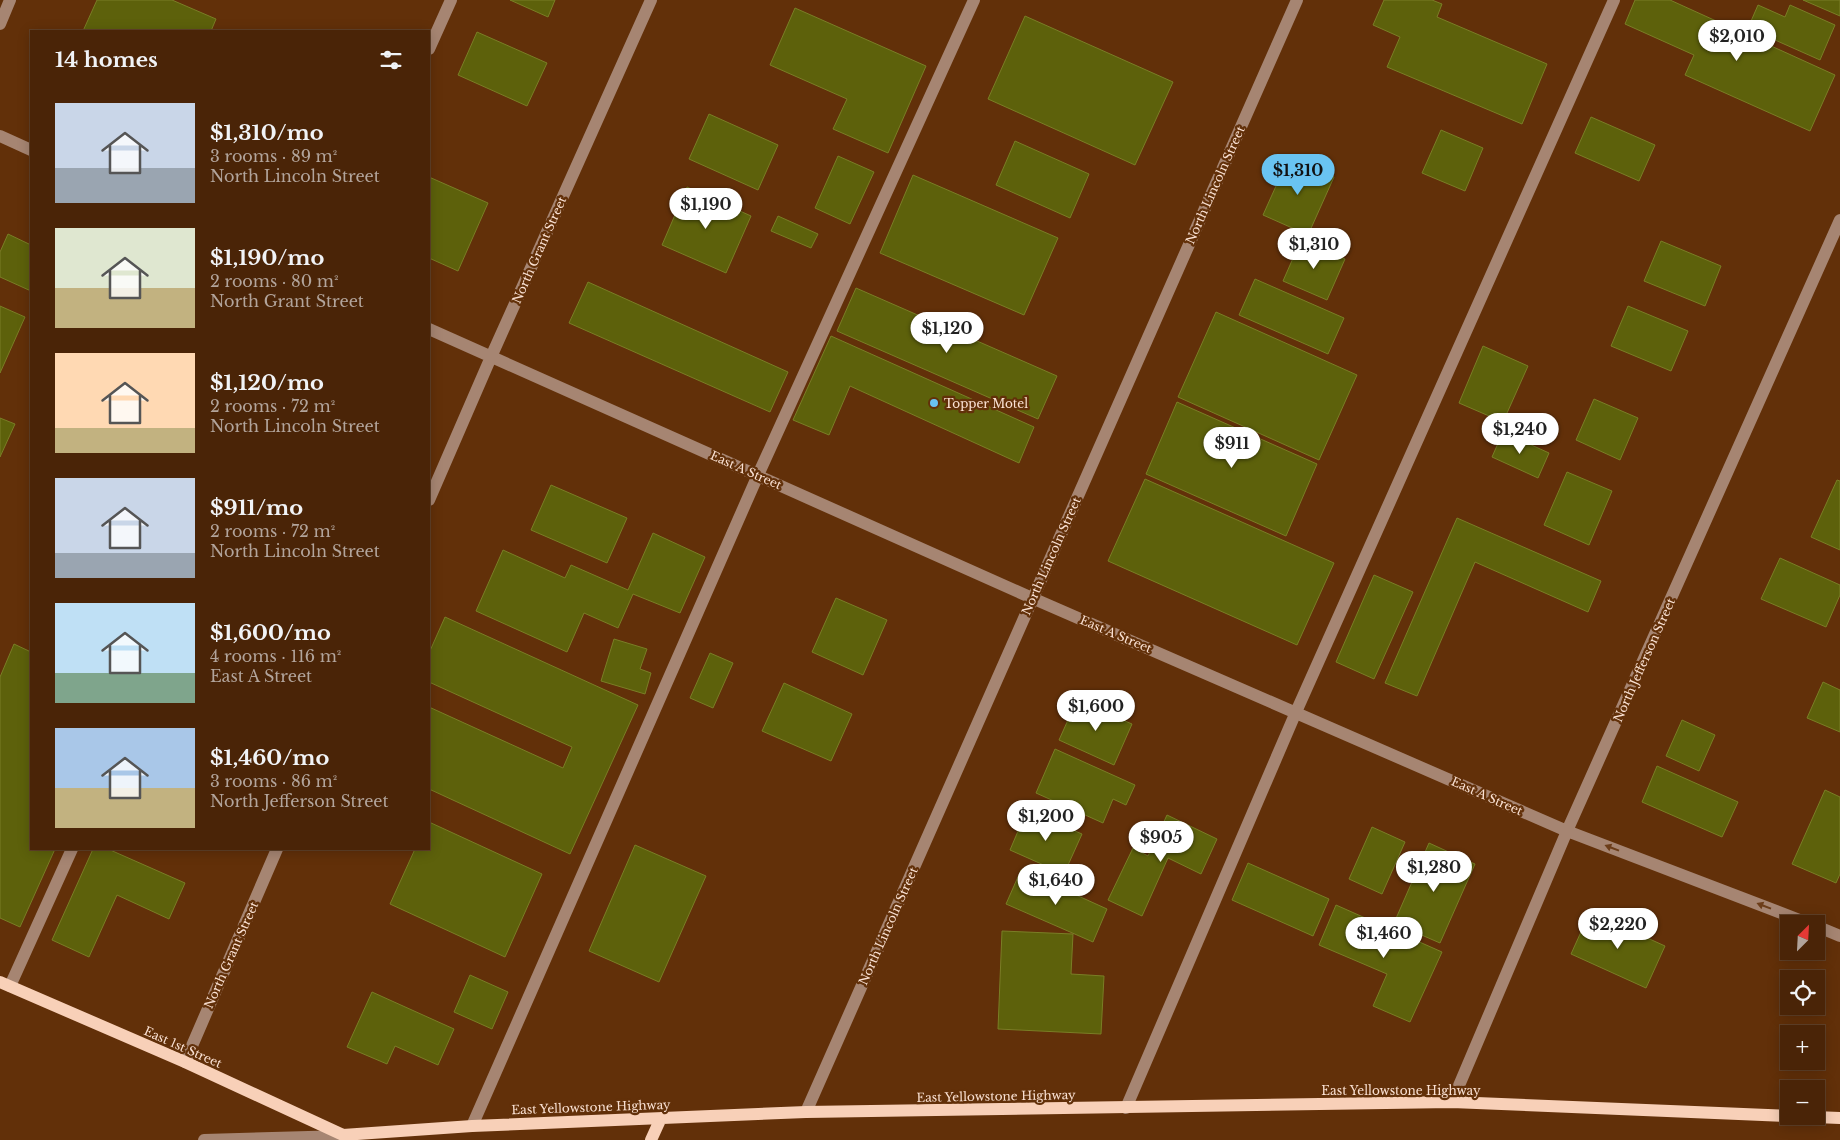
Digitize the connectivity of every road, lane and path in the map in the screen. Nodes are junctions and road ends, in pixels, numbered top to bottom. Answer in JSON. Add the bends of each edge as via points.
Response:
{"nodes":[{"id":1,"x":10,"y":0,"type":"edge"},
{"id":2,"x":451,"y":0,"type":"edge"},
{"id":3,"x":652,"y":0,"type":"edge"},
{"id":4,"x":974,"y":0,"type":"edge"},
{"id":5,"x":1297,"y":0,"type":"edge"},
{"id":6,"x":1614,"y":0,"type":"edge"},
{"id":7,"x":0,"y":24,"type":"edge"},
{"id":8,"x":430,"y":47,"type":"edge"},
{"id":9,"x":0,"y":136,"type":"edge"},
{"id":10,"x":30,"y":150,"type":"edge"},
{"id":11,"x":1840,"y":220,"type":"edge"},
{"id":12,"x":430,"y":329,"type":"edge"},
{"id":13,"x":491,"y":357,"type":"junction"},
{"id":14,"x":758,"y":475,"type":"junction"},
{"id":15,"x":430,"y":498,"type":"edge"},
{"id":16,"x":1032,"y":598,"type":"junction"},
{"id":17,"x":1296,"y":712,"type":"junction"},
{"id":18,"x":1567,"y":831,"type":"junction"},
{"id":19,"x":72,"y":850,"type":"edge"},
{"id":20,"x":277,"y":850,"type":"edge"},
{"id":21,"x":1786,"y":915,"type":"edge"},
{"id":22,"x":1825,"y":928,"type":"edge"},
{"id":23,"x":1839,"y":931,"type":"edge"},
{"id":24,"x":5,"y":984,"type":"edge"},
{"id":25,"x":184,"y":1062,"type":"junction"},
{"id":26,"x":1452,"y":1102,"type":"junction"},
{"id":27,"x":1126,"y":1108,"type":"junction"},
{"id":28,"x":806,"y":1112,"type":"junction"},
{"id":29,"x":1780,"y":1116,"type":"edge"},
{"id":30,"x":1825,"y":1117,"type":"edge"},
{"id":31,"x":661,"y":1118,"type":"junction"},
{"id":32,"x":1840,"y":1118,"type":"edge"},
{"id":33,"x":472,"y":1126,"type":"junction"},
{"id":34,"x":349,"y":1137,"type":"edge"},
{"id":35,"x":204,"y":1140,"type":"edge"},
{"id":36,"x":651,"y":1140,"type":"edge"}],
"edges":[{"from":1,"to":7,"type":"street"},
{"from":2,"to":8,"type":"street"},
{"from":3,"to":13,"type":"street","name":"North Grant Street"},
{"from":4,"to":14,"type":"street"},
{"from":5,"to":16,"type":"street","name":"North Lincoln Street"},
{"from":6,"to":17,"type":"street"},
{"from":9,"to":10,"type":"street"},
{"from":11,"to":18,"type":"street","name":"North Jefferson Street"},
{"from":12,"to":13,"type":"street","name":"East A Street"},
{"from":13,"to":14,"type":"street","name":"East A Street"},
{"from":13,"to":15,"type":"street","name":"North Grant Street"},
{"from":14,"to":16,"type":"street","name":"East A Street"},
{"from":14,"to":33,"type":"street"},
{"from":16,"to":17,"type":"street","name":"East A Street"},
{"from":16,"to":28,"type":"street","name":"North Lincoln Street"},
{"from":17,"to":18,"type":"street","name":"East A Street"},
{"from":17,"to":27,"type":"street"},
{"from":21,"to":18,"type":"street","name":"East A Street","one_way":true},
{"from":18,"to":26,"type":"street","name":"North Jefferson Street"},
{"from":19,"to":24,"type":"street"},
{"from":20,"to":25,"type":"street","name":"North Grant Street"},
{"from":22,"to":23,"type":"street"},
{"from":24,"to":25,"type":"main road","name":"East 1st Street"},
{"from":25,"to":34,"type":"main road","name":"East 1st Street"},
{"from":26,"to":27,"type":"main road","name":"East Yellowstone Highway"},
{"from":26,"to":29,"type":"main road","name":"East Yellowstone Highway"},
{"from":27,"to":28,"type":"main road","name":"East Yellowstone Highway"},
{"from":28,"to":31,"type":"main road","name":"East Yellowstone Highway"},
{"from":30,"to":32,"type":"main road","name":"East Yellowstone Highway"},
{"from":31,"to":33,"type":"main road","name":"East Yellowstone Highway"},
{"from":31,"to":36,"type":"main road"},
{"from":33,"to":34,"type":"main road","name":"East Yellowstone Highway"},
{"from":34,"to":35,"type":"street","name":"East Yellowstone Highway"}]}
